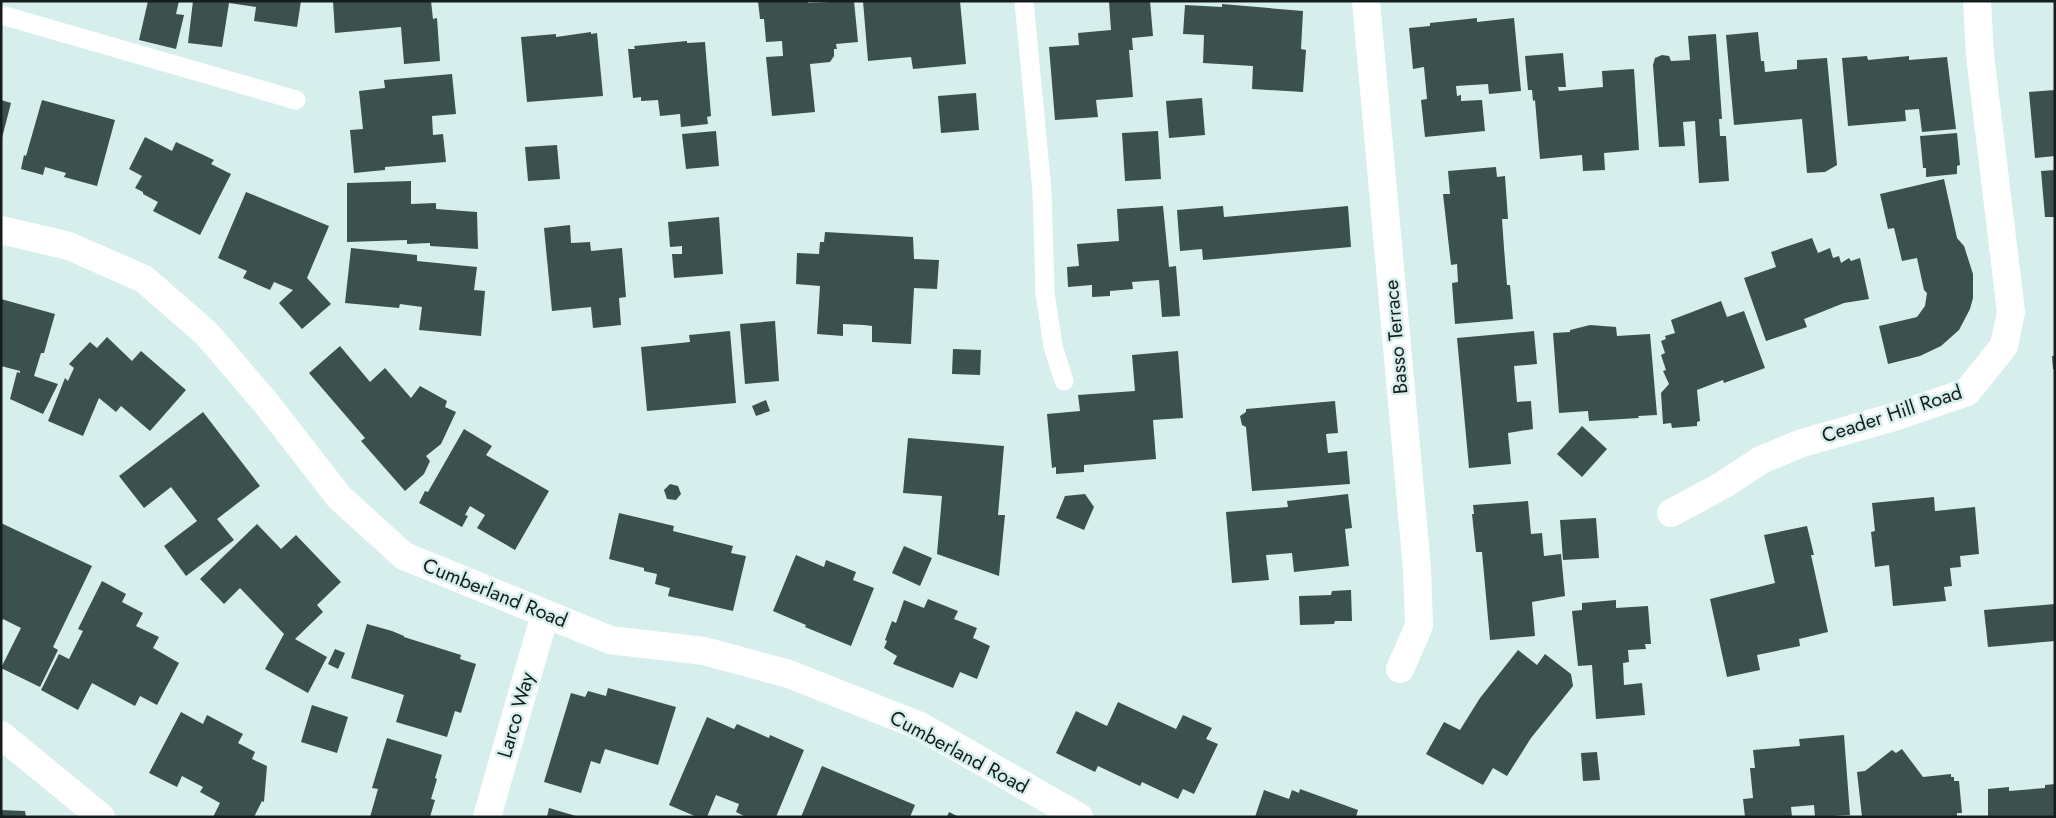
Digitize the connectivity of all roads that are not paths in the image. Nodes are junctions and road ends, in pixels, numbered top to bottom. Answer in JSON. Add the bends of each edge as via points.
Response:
{"nodes":[{"id":1,"x":1024,"y":1,"type":"edge"},
{"id":2,"x":1366,"y":1,"type":"edge"},
{"id":3,"x":1977,"y":1,"type":"edge"},
{"id":4,"x":1,"y":15,"type":"edge"},
{"id":5,"x":296,"y":100,"type":"dead end"},
{"id":6,"x":1,"y":230,"type":"edge"},
{"id":7,"x":1064,"y":381,"type":"dead end"},
{"id":8,"x":1671,"y":513,"type":"dead end"},
{"id":9,"x":545,"y":614,"type":"junction"},
{"id":10,"x":1400,"y":669,"type":"dead end"},
{"id":11,"x":1,"y":735,"type":"edge"},
{"id":12,"x":101,"y":817,"type":"edge"},
{"id":13,"x":487,"y":817,"type":"edge"},
{"id":14,"x":1079,"y":817,"type":"edge"}],
"edges":[{"from":1,"to":7,"type":"lane","via":[[1042,191],[1045,293],[1053,346]]},
{"from":2,"to":10,"type":"street","name":"Basso Terrace","via":[[1417,569],[1419,626]]},
{"from":3,"to":8,"type":"street","name":"Ceader Hill Road","via":[[1980,55],[2011,312],[2004,346],[1967,392],[1802,443],[1761,460]]},
{"from":4,"to":5,"type":"lane"},
{"from":6,"to":9,"type":"street","name":"Cumberland Road","via":[[69,246],[144,279],[207,334],[339,497],[404,556]]},
{"from":9,"to":13,"type":"street","name":"Larco Way"},
{"from":9,"to":14,"type":"street","name":"Cumberland Road","via":[[610,640],[704,651],[789,674],[920,726]]},
{"from":11,"to":12,"type":"street"}]}
